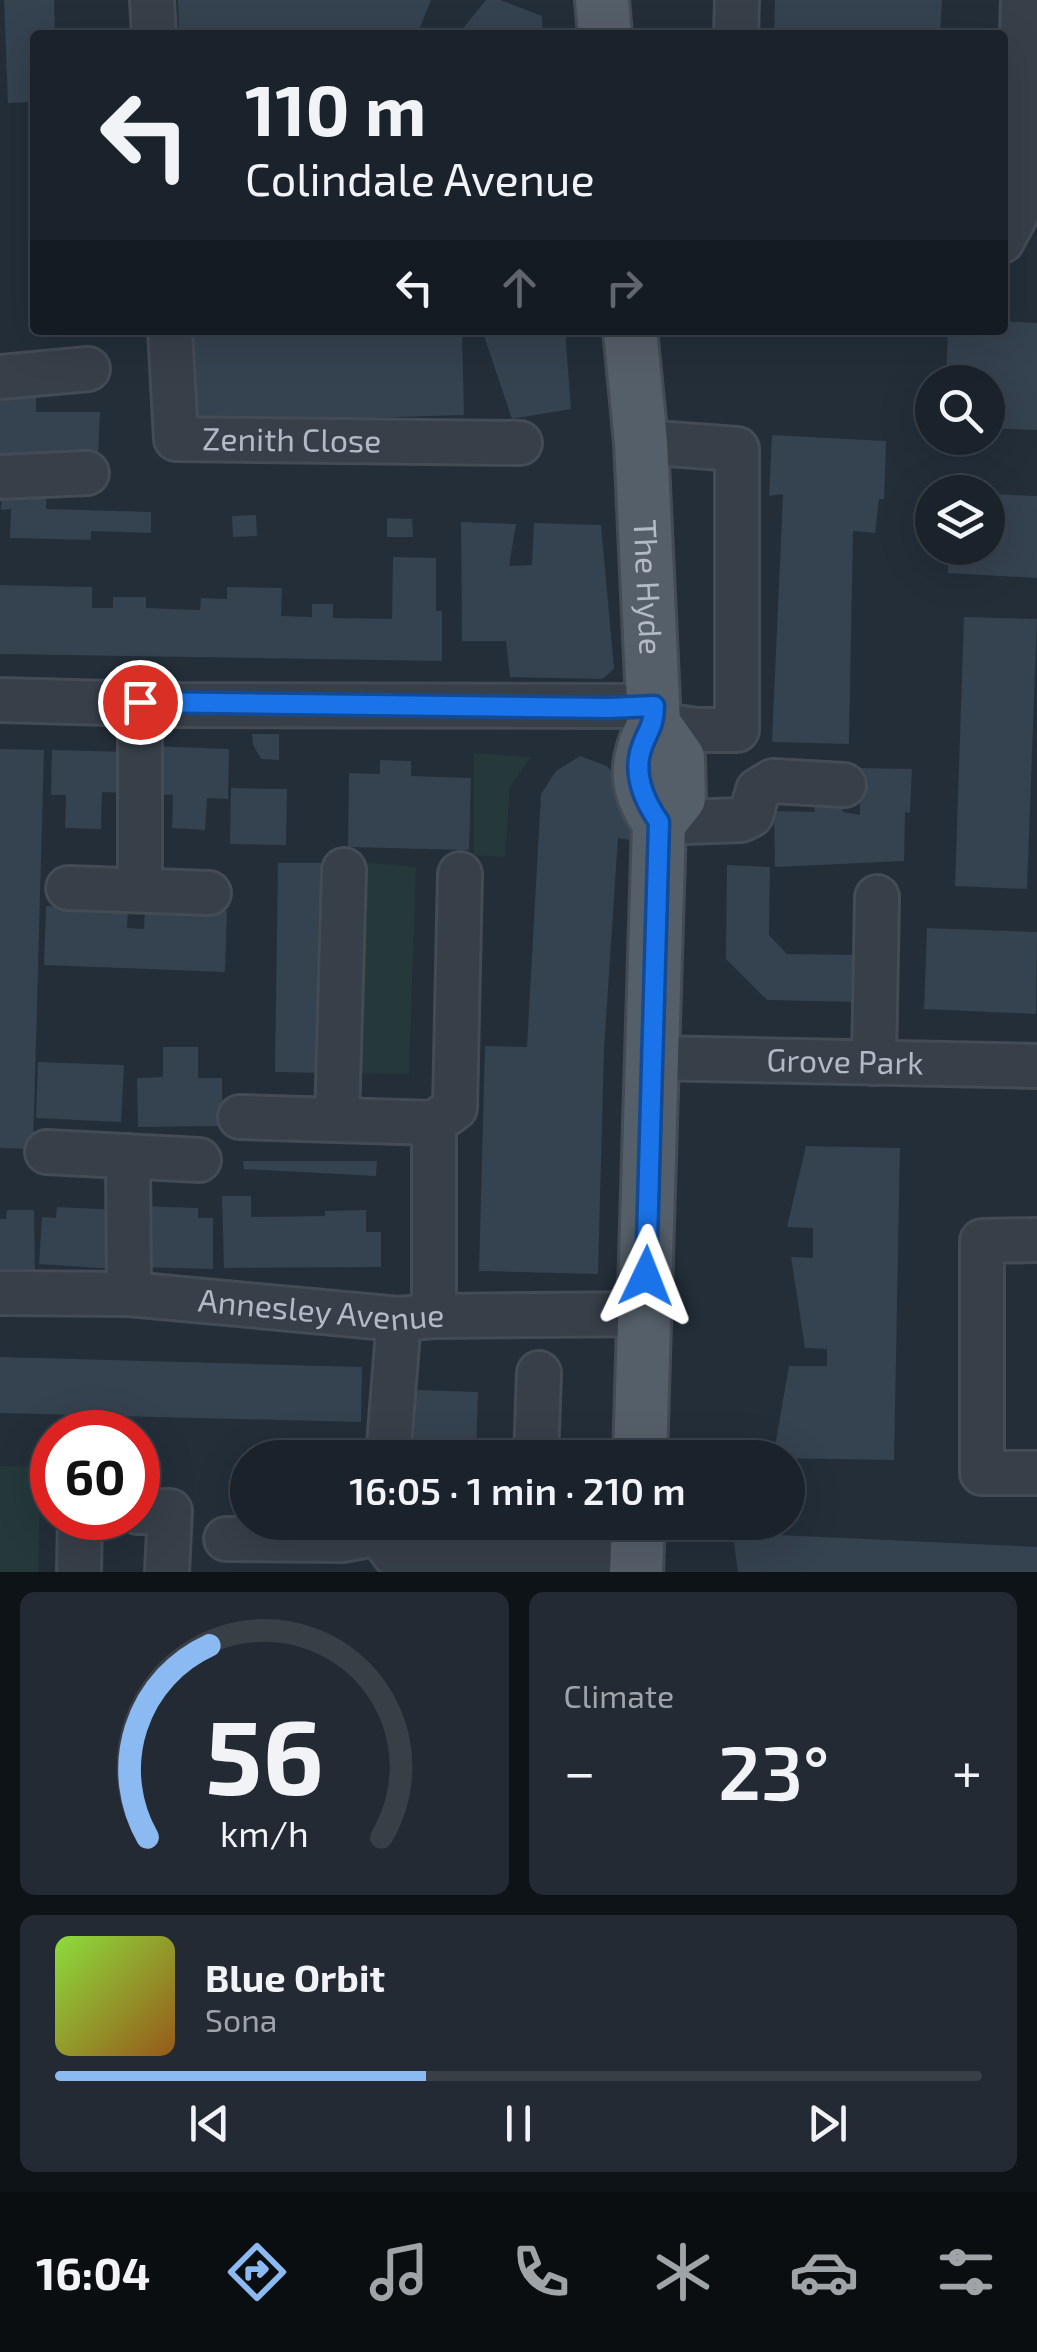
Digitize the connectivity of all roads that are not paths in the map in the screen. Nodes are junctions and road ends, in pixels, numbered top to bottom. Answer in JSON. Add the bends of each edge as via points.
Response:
{"nodes":[{"id":1,"x":152,"y":0,"type":"edge"},
{"id":2,"x":738,"y":0,"type":"edge"},
{"id":3,"x":1023,"y":0,"type":"edge"},
{"id":4,"x":154,"y":30,"type":"edge"},
{"id":5,"x":736,"y":30,"type":"edge"},
{"id":6,"x":1020,"y":99,"type":"edge"},
{"id":7,"x":1008,"y":231,"type":"edge"},
{"id":8,"x":170,"y":335,"type":"edge"},
{"id":9,"x":630,"y":335,"type":"edge"},
{"id":10,"x":88,"y":369,"type":"dead end"},
{"id":11,"x":0,"y":376,"type":"edge"},
{"id":12,"x":641,"y":442,"type":"junction"},
{"id":13,"x":520,"y":443,"type":"dead end"},
{"id":14,"x":87,"y":473,"type":"dead end"},
{"id":15,"x":0,"y":477,"type":"edge"},
{"id":16,"x":0,"y":700,"type":"edge"},
{"id":17,"x":140,"y":702,"type":"junction"},
{"id":18,"x":654,"y":715,"type":"junction"},
{"id":19,"x":844,"y":785,"type":"dead end"},
{"id":20,"x":659,"y":822,"type":"junction"},
{"id":21,"x":344,"y":870,"type":"dead end"},
{"id":22,"x":460,"y":874,"type":"dead end"},
{"id":23,"x":68,"y":888,"type":"dead end"},
{"id":24,"x":140,"y":889,"type":"junction"},
{"id":25,"x":209,"y":893,"type":"dead end"},
{"id":26,"x":876,"y":897,"type":"dead end"},
{"id":27,"x":653,"y":1058,"type":"junction"},
{"id":28,"x":874,"y":1062,"type":"junction"},
{"id":29,"x":1037,"y":1066,"type":"edge"},
{"id":30,"x":240,"y":1117,"type":"dead end"},
{"id":31,"x":337,"y":1120,"type":"junction"},
{"id":32,"x":434,"y":1123,"type":"junction"},
{"id":33,"x":47,"y":1152,"type":"dead end"},
{"id":34,"x":128,"y":1156,"type":"junction"},
{"id":35,"x":199,"y":1160,"type":"dead end"},
{"id":36,"x":1037,"y":1240,"type":"edge"},
{"id":37,"x":0,"y":1293,"type":"edge"},
{"id":38,"x":128,"y":1294,"type":"junction"},
{"id":39,"x":645,"y":1314,"type":"junction"},
{"id":40,"x":417,"y":1317,"type":"junction"},
{"id":41,"x":538,"y":1373,"type":"dead end"},
{"id":42,"x":392,"y":1440,"type":"edge"},
{"id":43,"x":536,"y":1440,"type":"edge"},
{"id":44,"x":641,"y":1440,"type":"edge"},
{"id":45,"x":1037,"y":1474,"type":"edge"},
{"id":46,"x":160,"y":1512,"type":"edge"},
{"id":47,"x":226,"y":1539,"type":"dead end"},
{"id":48,"x":79,"y":1540,"type":"edge"},
{"id":49,"x":376,"y":1544,"type":"edge"},
{"id":50,"x":637,"y":1550,"type":"edge"},
{"id":51,"x":533,"y":1551,"type":"edge"},
{"id":52,"x":282,"y":1556,"type":"edge"},
{"id":53,"x":78,"y":1572,"type":"edge"},
{"id":54,"x":167,"y":1572,"type":"edge"}],
"edges":[{"from":1,"to":4,"type":"street"},
{"from":2,"to":5,"type":"street"},
{"from":3,"to":6,"type":"street"},
{"from":6,"to":7,"type":"street","via":[[1017,213]]},
{"from":8,"to":13,"type":"street","name":"Zenith Close","via":[[176,440]]},
{"from":9,"to":12,"type":"main road","name":"The Hyde"},
{"from":10,"to":11,"type":"street"},
{"from":12,"to":18,"type":"main road","name":"The Hyde"},
{"from":12,"to":18,"type":"street","via":[[738,449],[738,730],[697,730]]},
{"from":14,"to":15,"type":"street"},
{"from":16,"to":17,"type":"street"},
{"from":17,"to":18,"type":"street","via":[[609,708]]},
{"from":17,"to":24,"type":"street"},
{"from":18,"to":20,"type":"main road","name":"The Hyde","via":[[639,754],[642,798]]},
{"from":19,"to":20,"type":"street","via":[[773,781],[758,790],[752,814],[741,820]]},
{"from":20,"to":27,"type":"main road","name":"The Hyde"},
{"from":21,"to":31,"type":"street"},
{"from":22,"to":32,"type":"street","via":[[454,1108]]},
{"from":23,"to":24,"type":"street"},
{"from":24,"to":25,"type":"street"},
{"from":26,"to":28,"type":"street"},
{"from":27,"to":28,"type":"street","name":"Grove Park"},
{"from":27,"to":39,"type":"main road","name":"The Hyde"},
{"from":28,"to":29,"type":"street","name":"Grove Park"},
{"from":30,"to":31,"type":"street"},
{"from":31,"to":32,"type":"street"},
{"from":32,"to":40,"type":"street"},
{"from":33,"to":34,"type":"street"},
{"from":34,"to":35,"type":"street"},
{"from":34,"to":38,"type":"street"},
{"from":36,"to":45,"type":"street","via":[[982,1241],[982,1473]]},
{"from":37,"to":38,"type":"street","name":"Annesley Avenue"},
{"from":38,"to":40,"type":"street","name":"Annesley Avenue"},
{"from":39,"to":40,"type":"street","name":"Annesley Avenue"},
{"from":39,"to":44,"type":"main road","name":"The Hyde"},
{"from":40,"to":42,"type":"street"},
{"from":41,"to":43,"type":"street"},
{"from":46,"to":54,"type":"street","via":[[170,1512]]},
{"from":47,"to":52,"type":"street"},
{"from":48,"to":53,"type":"street"},
{"from":49,"to":51,"type":"street","via":[[394,1554]]},
{"from":49,"to":52,"type":"street","via":[[343,1540]]},
{"from":50,"to":51,"type":"street"}]}
